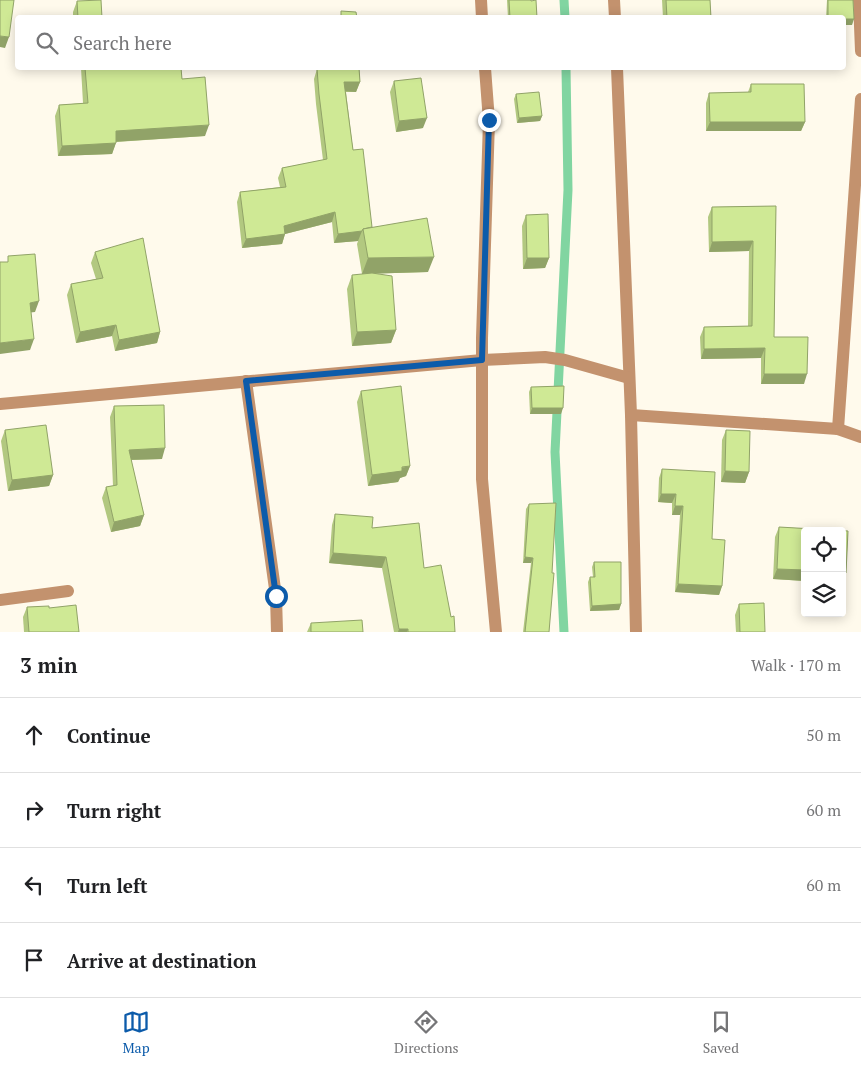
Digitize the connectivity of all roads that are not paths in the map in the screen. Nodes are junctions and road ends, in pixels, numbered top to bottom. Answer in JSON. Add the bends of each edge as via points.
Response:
{"nodes":[{"id":1,"x":481,"y":0,"type":"edge"},
{"id":2,"x":614,"y":0,"type":"edge"},
{"id":3,"x":859,"y":0,"type":"edge"},
{"id":4,"x":482,"y":15,"type":"edge"},
{"id":5,"x":615,"y":15,"type":"edge"},
{"id":6,"x":861,"y":51,"type":"edge"},
{"id":7,"x":485,"y":70,"type":"edge"},
{"id":8,"x":617,"y":70,"type":"edge"},
{"id":9,"x":861,"y":99,"type":"edge"},
{"id":10,"x":482,"y":360,"type":"junction"},
{"id":11,"x":629,"y":378,"type":"junction"},
{"id":12,"x":246,"y":381,"type":"junction"},
{"id":13,"x":0,"y":404,"type":"edge"},
{"id":14,"x":631,"y":415,"type":"junction"},
{"id":15,"x":838,"y":429,"type":"junction"},
{"id":16,"x":861,"y":437,"type":"edge"},
{"id":17,"x":68,"y":591,"type":"dead end"},
{"id":18,"x":0,"y":600,"type":"edge"},
{"id":19,"x":277,"y":632,"type":"edge"},
{"id":20,"x":496,"y":632,"type":"edge"},
{"id":21,"x":636,"y":632,"type":"edge"}],
"edges":[{"from":1,"to":4,"type":"street"},
{"from":2,"to":5,"type":"street"},
{"from":3,"to":6,"type":"street"},
{"from":7,"to":10,"type":"street","via":[[489,120]]},
{"from":8,"to":11,"type":"street"},
{"from":9,"to":15,"type":"street"},
{"from":10,"to":11,"type":"street","via":[[545,357]]},
{"from":10,"to":12,"type":"street"},
{"from":10,"to":20,"type":"street","via":[[482,479]]},
{"from":11,"to":14,"type":"street"},
{"from":12,"to":13,"type":"street"},
{"from":12,"to":19,"type":"street","via":[[276,596]]},
{"from":14,"to":15,"type":"street"},
{"from":14,"to":21,"type":"street"},
{"from":15,"to":16,"type":"street"},
{"from":17,"to":18,"type":"street"}]}
